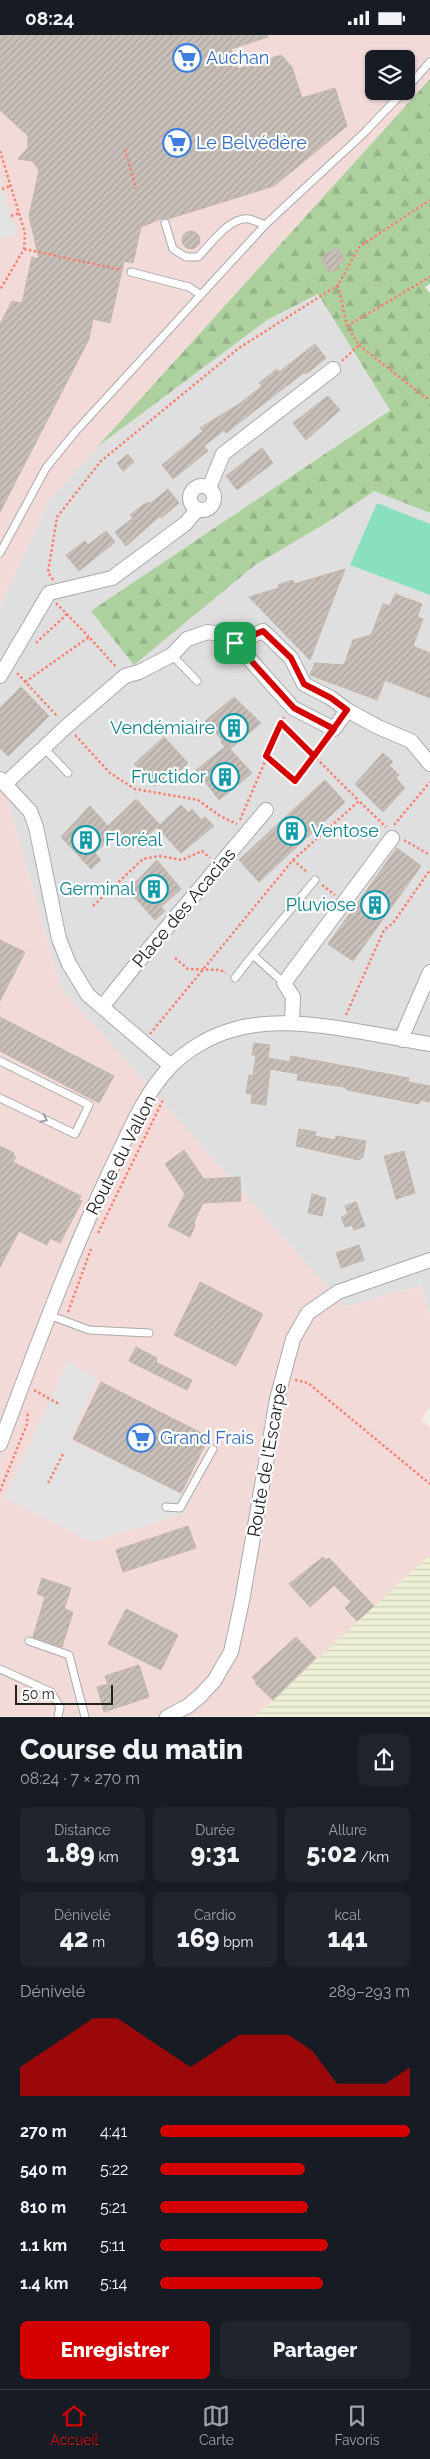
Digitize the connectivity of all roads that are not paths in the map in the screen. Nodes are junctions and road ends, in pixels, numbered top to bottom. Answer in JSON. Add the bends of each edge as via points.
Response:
{"nodes":[{"id":1,"x":430,"y":62,"type":"edge"},
{"id":2,"x":415,"y":79,"type":"edge"},
{"id":3,"x":395,"y":100,"type":"edge"},
{"id":4,"x":165,"y":223,"type":"dead end"},
{"id":5,"x":265,"y":225,"type":"junction"},
{"id":6,"x":131,"y":272,"type":"road end"},
{"id":7,"x":201,"y":295,"type":"junction"},
{"id":8,"x":333,"y":369,"type":"road end"},
{"id":9,"x":0,"y":553,"type":"edge"},
{"id":10,"x":235,"y":643,"type":"junction"},
{"id":11,"x":172,"y":655,"type":"junction"},
{"id":12,"x":0,"y":676,"type":"edge"},
{"id":13,"x":197,"y":681,"type":"dead end"},
{"id":14,"x":347,"y":710,"type":"junction"},
{"id":15,"x":44,"y":748,"type":"junction"},
{"id":16,"x":430,"y":763,"type":"edge"},
{"id":17,"x":68,"y":773,"type":"dead end"},
{"id":18,"x":2,"y":781,"type":"edge"},
{"id":19,"x":266,"y":810,"type":"dead end"},
{"id":20,"x":393,"y":836,"type":"road end"},
{"id":21,"x":315,"y":880,"type":"dead end"},
{"id":22,"x":253,"y":955,"type":"junction"},
{"id":23,"x":430,"y":972,"type":"edge"},
{"id":24,"x":235,"y":978,"type":"road end"},
{"id":25,"x":284,"y":983,"type":"junction"},
{"id":26,"x":102,"y":1007,"type":"junction"},
{"id":27,"x":292,"y":1023,"type":"junction"},
{"id":28,"x":403,"y":1040,"type":"junction"},
{"id":29,"x":430,"y":1044,"type":"edge"},
{"id":30,"x":0,"y":1061,"type":"edge"},
{"id":31,"x":171,"y":1066,"type":"junction"},
{"id":32,"x":0,"y":1098,"type":"edge"},
{"id":33,"x":430,"y":1260,"type":"edge"},
{"id":34,"x":55,"y":1318,"type":"junction"},
{"id":35,"x":149,"y":1333,"type":"dead end"},
{"id":36,"x":0,"y":1445,"type":"edge"},
{"id":37,"x":212,"y":1449,"type":"dead end"},
{"id":38,"x":166,"y":1507,"type":"dead end"},
{"id":39,"x":29,"y":1641,"type":"dead end"},
{"id":40,"x":0,"y":1669,"type":"edge"},
{"id":41,"x":58,"y":1717,"type":"edge"},
{"id":42,"x":85,"y":1717,"type":"edge"},
{"id":43,"x":167,"y":1717,"type":"edge"}],
"edges":[{"from":1,"to":2,"type":"lane"},
{"from":3,"to":5,"type":"lane"},
{"from":4,"to":5,"type":"lane","via":[[172,249],[186,257],[198,257],[239,220],[249,219]]},
{"from":5,"to":7,"type":"lane"},
{"from":6,"to":7,"type":"lane","via":[[190,287]]},
{"from":7,"to":9,"type":"lane","via":[[46,468]]},
{"from":8,"to":12,"type":"street","via":[[223,454],[209,488],[214,495],[213,504],[206,510],[197,510],[185,524],[112,578],[49,593]]},
{"from":10,"to":11,"type":"street","via":[[229,636],[208,632],[187,639]]},
{"from":10,"to":14,"type":"street","via":[[263,631],[291,658],[304,684]]},
{"from":10,"to":14,"type":"street","via":[[294,708],[334,729]]},
{"from":11,"to":13,"type":"lane"},
{"from":11,"to":15,"type":"street","via":[[125,676]]},
{"from":14,"to":16,"type":"street","via":[[412,741]]},
{"from":15,"to":17,"type":"lane"},
{"from":15,"to":18,"type":"street"},
{"from":18,"to":26,"type":"street","via":[[30,811],[59,939],[69,964],[88,995]]},
{"from":19,"to":26,"type":"street","name":"Place des Acacias"},
{"from":20,"to":25,"type":"street"},
{"from":21,"to":22,"type":"lane"},
{"from":22,"to":24,"type":"lane"},
{"from":22,"to":25,"type":"lane"},
{"from":23,"to":28,"type":"street"},
{"from":25,"to":27,"type":"street","via":[[293,997]]},
{"from":26,"to":31,"type":"street"},
{"from":27,"to":28,"type":"street","name":"Route du Vallon"},
{"from":27,"to":31,"type":"street","name":"Route du Vallon","via":[[269,1022],[233,1029],[212,1037]]},
{"from":28,"to":29,"type":"street","name":"Route du Vallon"},
{"from":32,"to":30,"type":"lane","one_way":true,"via":[[75,1134],[89,1105]]},
{"from":31,"to":34,"type":"street","name":"Route du Vallon","via":[[137,1115],[68,1262]]},
{"from":33,"to":43,"type":"street","name":"Route de l'Escarpe","via":[[338,1292],[308,1313],[293,1339],[277,1399],[231,1652],[214,1681],[188,1705]]},
{"from":34,"to":35,"type":"lane","via":[[89,1330]]},
{"from":34,"to":36,"type":"street","name":"Route du Vallon"},
{"from":37,"to":38,"type":"lane","via":[[180,1508]]},
{"from":39,"to":42,"type":"lane","via":[[69,1655]]},
{"from":40,"to":41,"type":"lane","via":[[51,1692],[60,1707]]}]}
